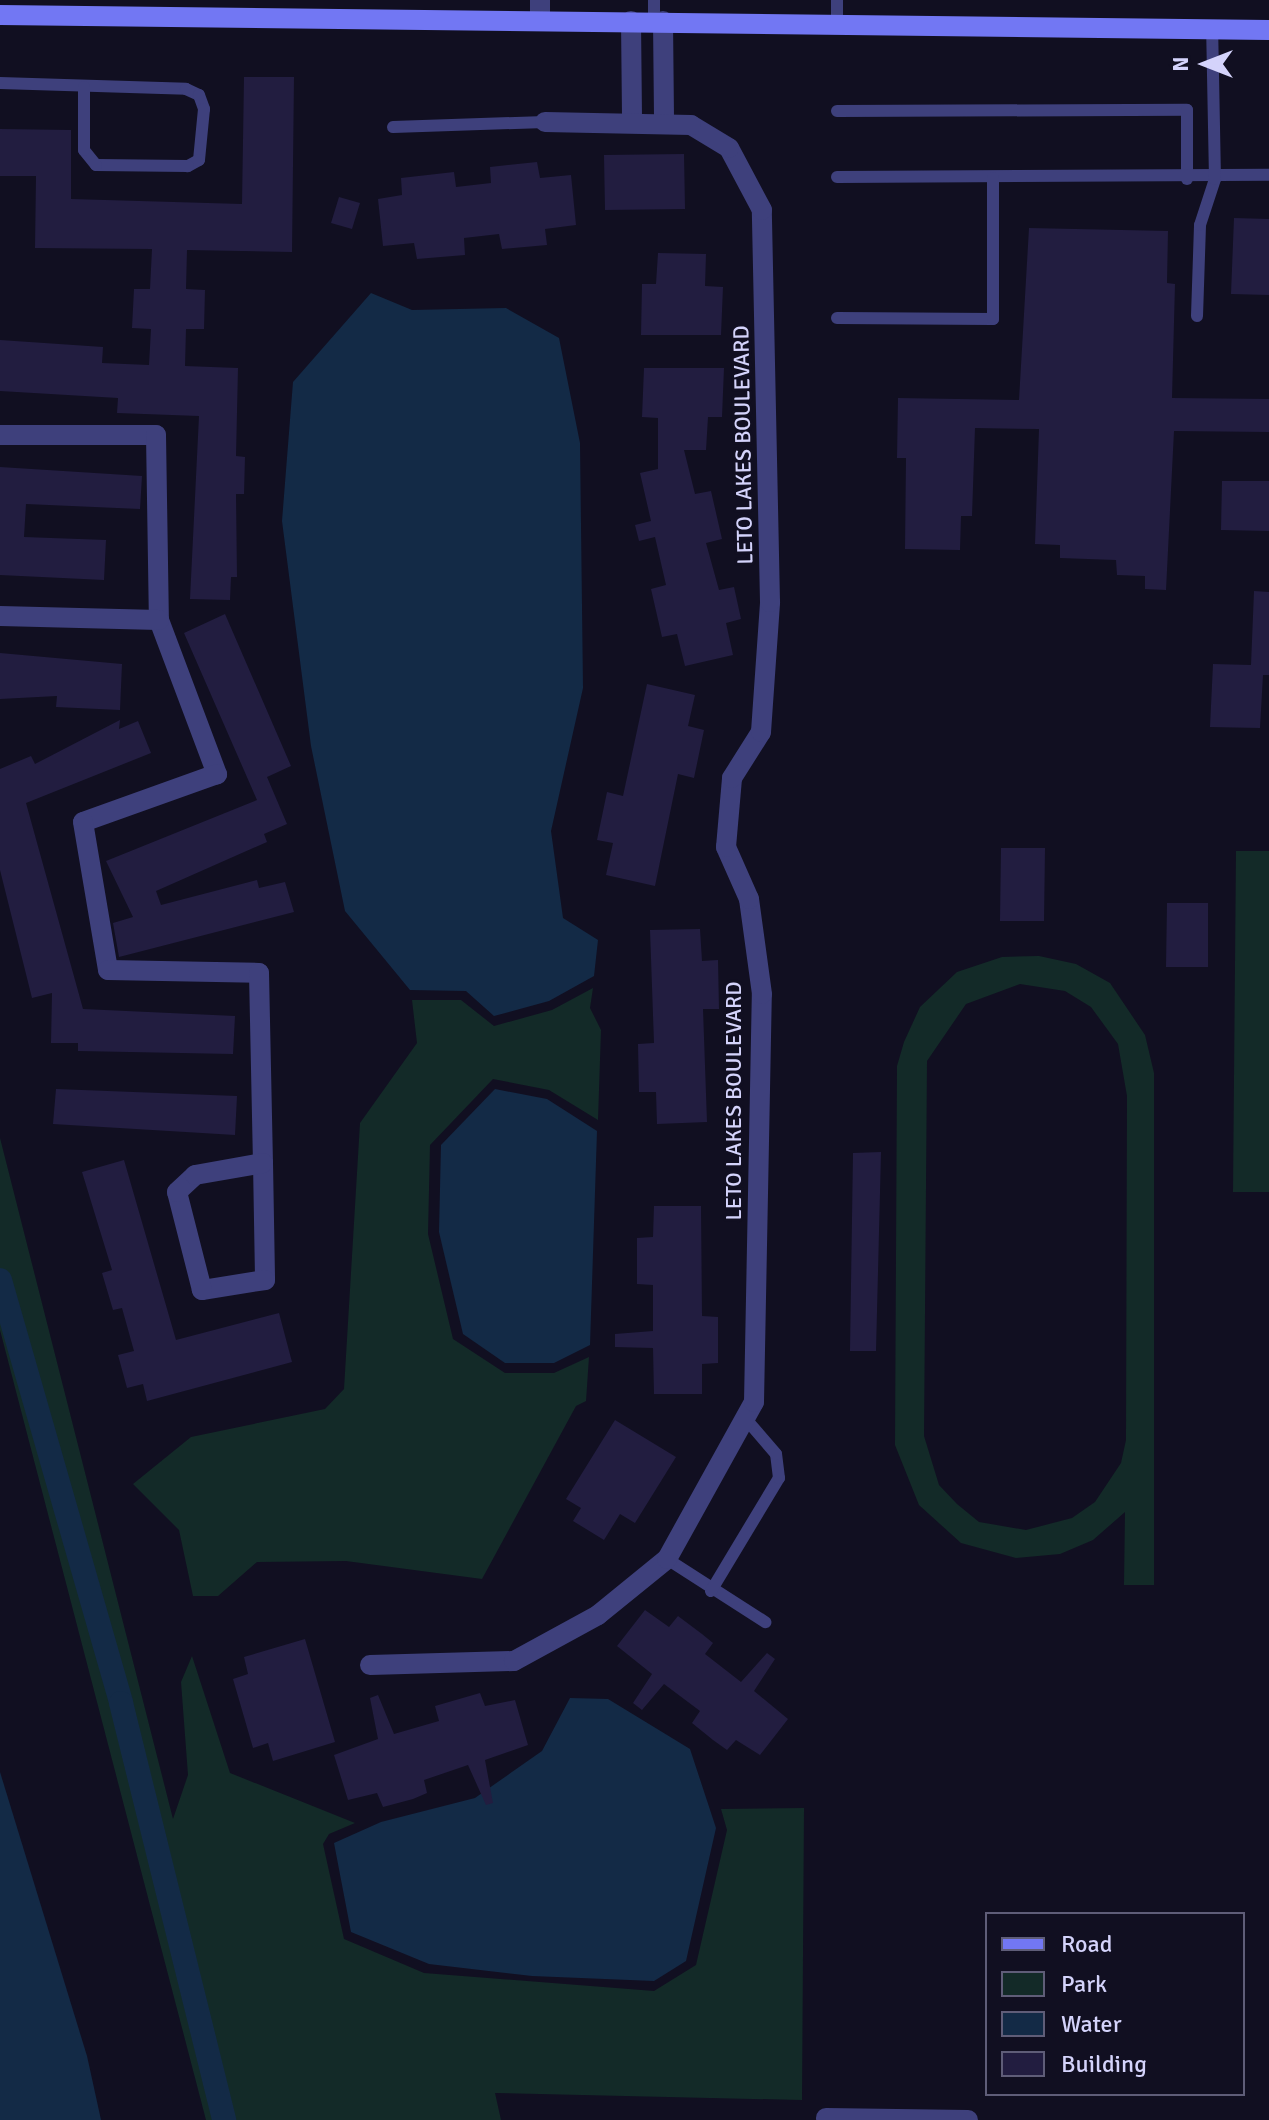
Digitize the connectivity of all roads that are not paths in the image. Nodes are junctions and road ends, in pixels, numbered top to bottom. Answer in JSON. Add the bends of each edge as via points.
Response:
{"nodes":[{"id":1,"x":654,"y":0,"type":"edge"},
{"id":2,"x":837,"y":0,"type":"edge"},
{"id":3,"x":87,"y":8,"type":"edge"},
{"id":4,"x":540,"y":10,"type":"edge"},
{"id":5,"x":0,"y":15,"type":"edge"},
{"id":6,"x":631,"y":21,"type":"junction"},
{"id":7,"x":659,"y":21,"type":"junction"},
{"id":8,"x":837,"y":25,"type":"junction"},
{"id":9,"x":1212,"y":29,"type":"junction"},
{"id":10,"x":1269,"y":30,"type":"edge"},
{"id":11,"x":0,"y":83,"type":"edge"},
{"id":12,"x":84,"y":87,"type":"junction"},
{"id":13,"x":837,"y":111,"type":"dead end"},
{"id":14,"x":632,"y":120,"type":"junction"},
{"id":15,"x":664,"y":120,"type":"junction"},
{"id":16,"x":545,"y":122,"type":"joint"},
{"id":17,"x":393,"y":127,"type":"dead end"},
{"id":18,"x":837,"y":177,"type":"dead end"},
{"id":19,"x":993,"y":178,"type":"junction"},
{"id":20,"x":1187,"y":179,"type":"junction"},
{"id":21,"x":1215,"y":179,"type":"junction"},
{"id":22,"x":1266,"y":179,"type":"edge"},
{"id":23,"x":1197,"y":316,"type":"dead end"},
{"id":24,"x":837,"y":318,"type":"dead end"},
{"id":25,"x":0,"y":435,"type":"edge"},
{"id":26,"x":0,"y":616,"type":"edge"},
{"id":27,"x":159,"y":620,"type":"junction"},
{"id":28,"x":263,"y":1163,"type":"junction"},
{"id":29,"x":745,"y":1418,"type":"junction"},
{"id":30,"x":667,"y":1559,"type":"junction"},
{"id":31,"x":711,"y":1591,"type":"junction"},
{"id":32,"x":765,"y":1622,"type":"dead end"},
{"id":33,"x":370,"y":1665,"type":"dead end"},
{"id":34,"x":824,"y":2119,"type":"edge"},
{"id":35,"x":968,"y":2120,"type":"edge"}],
"edges":[{"from":1,"to":7,"type":"lane"},
{"from":2,"to":8,"type":"lane"},
{"from":3,"to":4,"type":"street"},
{"from":3,"to":5,"type":"street"},
{"from":4,"to":6,"type":"street"},
{"from":6,"to":7,"type":"street"},
{"from":6,"to":14,"type":"street"},
{"from":7,"to":8,"type":"street"},
{"from":7,"to":15,"type":"street"},
{"from":8,"to":9,"type":"street"},
{"from":9,"to":10,"type":"street"},
{"from":9,"to":21,"type":"lane"},
{"from":11,"to":12,"type":"lane"},
{"from":12,"to":12,"type":"lane","via":[[84,150],[96,165],[188,166],[199,160],[205,145],[199,95],[186,89]]},
{"from":13,"to":20,"type":"lane","via":[[1187,110]]},
{"from":14,"to":15,"type":"street","name":"LETO LAKES BOULEVARD"},
{"from":14,"to":16,"type":"street","name":"LETO LAKES BOULEVARD"},
{"from":15,"to":29,"type":"street","name":"LETO LAKES BOULEVARD","via":[[715,135],[729,148],[762,210],[770,602],[761,732],[732,778],[726,847],[749,899],[762,994],[754,1402]]},
{"from":16,"to":17,"type":"lane"},
{"from":18,"to":19,"type":"lane"},
{"from":19,"to":20,"type":"lane"},
{"from":19,"to":24,"type":"lane","via":[[993,319]]},
{"from":20,"to":21,"type":"lane"},
{"from":21,"to":22,"type":"lane"},
{"from":21,"to":23,"type":"lane","via":[[1200,225]]},
{"from":25,"to":27,"type":"street","via":[[156,435]]},
{"from":26,"to":27,"type":"street"},
{"from":27,"to":28,"type":"street","via":[[217,774],[83,822],[108,970],[259,973]]},
{"from":28,"to":28,"type":"street","via":[[265,1280],[202,1290],[177,1192],[195,1175]]},
{"from":29,"to":30,"type":"street","name":"LETO LAKES BOULEVARD"},
{"from":29,"to":31,"type":"lane","via":[[776,1454],[779,1478]]},
{"from":30,"to":31,"type":"lane"},
{"from":30,"to":33,"type":"street","name":"LETO LAKES BOULEVARD","via":[[598,1615],[514,1661]]},
{"from":31,"to":32,"type":"lane"},
{"from":34,"to":35,"type":"street"}]}
